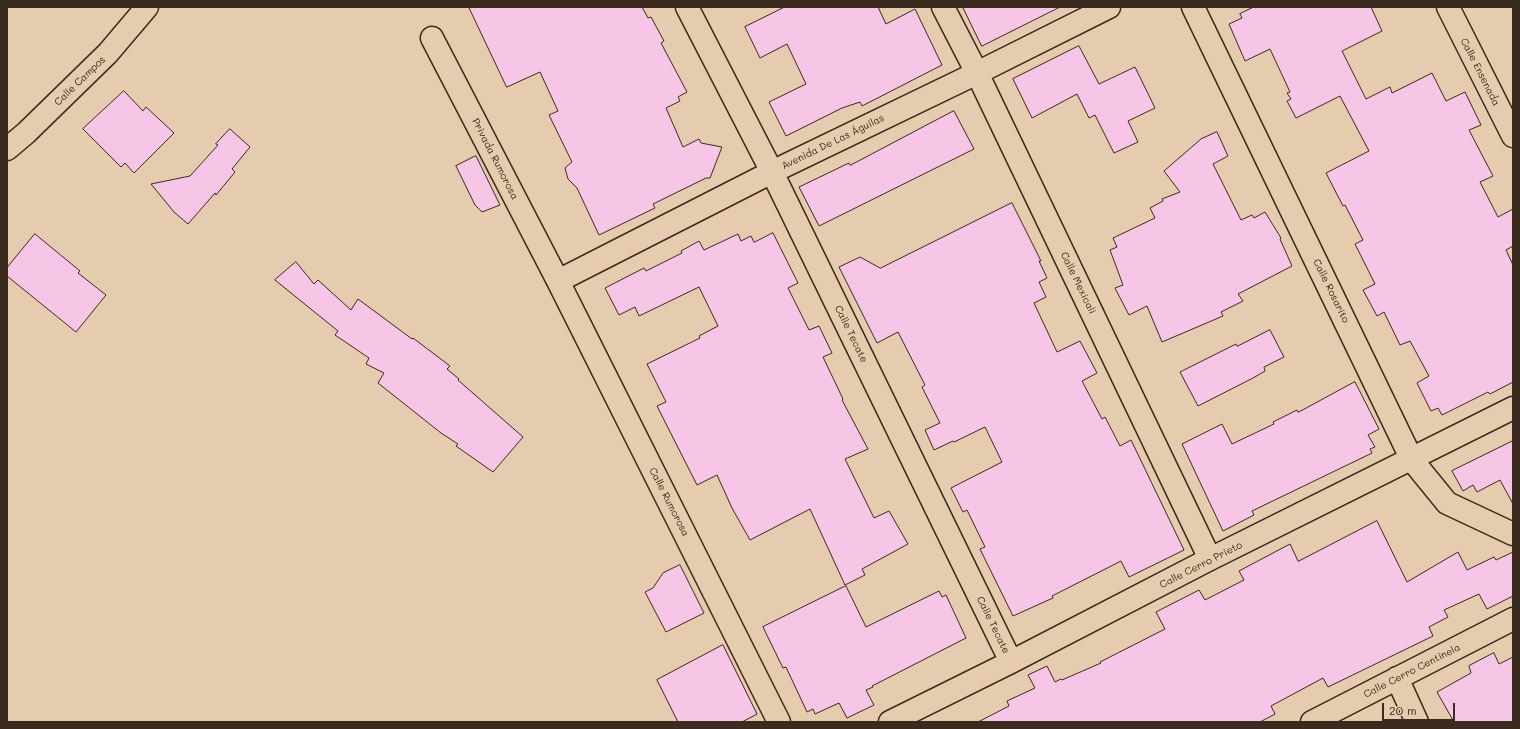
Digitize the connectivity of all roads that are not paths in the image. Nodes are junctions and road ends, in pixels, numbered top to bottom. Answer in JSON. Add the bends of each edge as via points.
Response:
{"nodes":[{"id":1,"x":146,"y":7,"type":"edge"},
{"id":2,"x":687,"y":7,"type":"edge"},
{"id":3,"x":943,"y":7,"type":"edge"},
{"id":4,"x":1109,"y":7,"type":"edge"},
{"id":5,"x":1193,"y":7,"type":"edge"},
{"id":6,"x":1448,"y":7,"type":"edge"},
{"id":7,"x":432,"y":38,"type":"dead end"},
{"id":8,"x":977,"y":73,"type":"junction"},
{"id":9,"x":1513,"y":136,"type":"edge"},
{"id":10,"x":7,"y":149,"type":"edge"},
{"id":11,"x":772,"y":172,"type":"junction"},
{"id":12,"x":558,"y":281,"type":"junction"},
{"id":13,"x":1513,"y":408,"type":"edge"},
{"id":14,"x":1412,"y":460,"type":"junction"},
{"id":15,"x":1513,"y":534,"type":"edge"},
{"id":16,"x":1210,"y":560,"type":"junction"},
{"id":17,"x":1513,"y":619,"type":"edge"},
{"id":18,"x":1011,"y":662,"type":"junction"},
{"id":19,"x":1397,"y":678,"type":"junction"},
{"id":20,"x":779,"y":722,"type":"edge"},
{"id":21,"x":890,"y":722,"type":"edge"},
{"id":22,"x":1312,"y":722,"type":"edge"},
{"id":23,"x":1417,"y":722,"type":"edge"}],
"edges":[{"from":1,"to":10,"type":"street","name":"Calle Campos","via":[[108,53]]},
{"from":2,"to":11,"type":"street","name":"Calle Tecate"},
{"from":3,"to":8,"type":"street","name":"Calle Mexicali"},
{"from":4,"to":8,"type":"street","name":"Avenida De Las Águilas"},
{"from":5,"to":14,"type":"street","name":"Calle Rosarito"},
{"from":6,"to":9,"type":"street","name":"Calle Ensenada"},
{"from":7,"to":12,"type":"street","name":"Privada Rumorosa"},
{"from":8,"to":11,"type":"street","name":"Avenida De Las Águilas"},
{"from":8,"to":16,"type":"street","name":"Calle Mexicali"},
{"from":11,"to":12,"type":"street","name":"Avenida De Las Águilas"},
{"from":11,"to":18,"type":"street","name":"Calle Tecate"},
{"from":12,"to":20,"type":"street","name":"Calle Rumorosa"},
{"from":13,"to":14,"type":"street","name":"Calle Cerro Prieto"},
{"from":14,"to":15,"type":"street","name":"Calle Rosarito","via":[[1447,503]]},
{"from":14,"to":16,"type":"street","name":"Calle Cerro Prieto"},
{"from":16,"to":18,"type":"street","name":"Calle Cerro Prieto"},
{"from":17,"to":19,"type":"street","name":"Calle Cerro Centinela"},
{"from":18,"to":21,"type":"street","name":"Calle Cerro Prieto"},
{"from":19,"to":22,"type":"street","name":"Calle Cerro Centinela"},
{"from":19,"to":23,"type":"street"}]}
